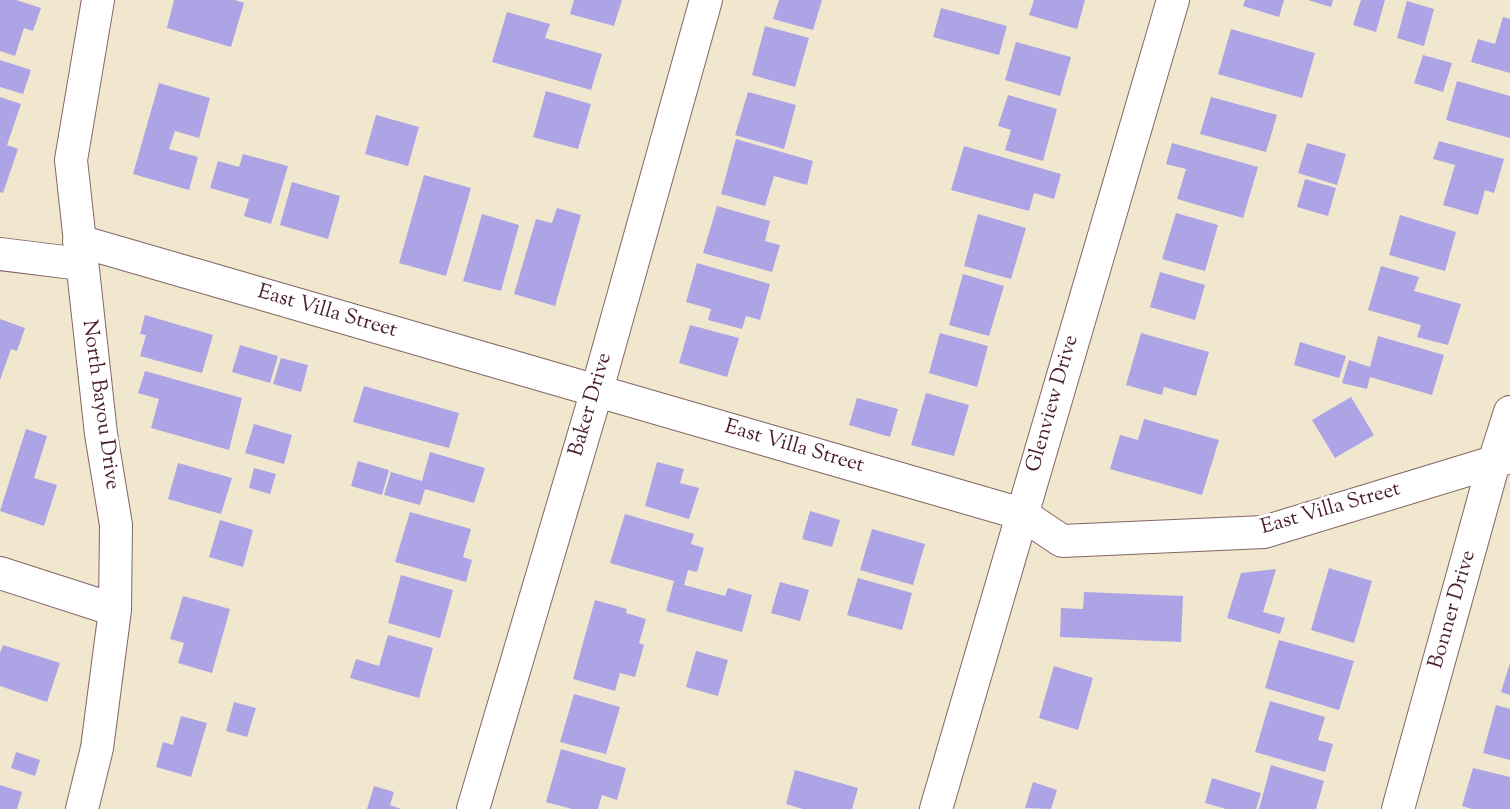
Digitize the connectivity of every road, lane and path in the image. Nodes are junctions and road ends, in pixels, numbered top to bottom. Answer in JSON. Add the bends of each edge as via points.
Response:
{"nodes":[{"id":1,"x":98,"y":0,"type":"edge"},
{"id":2,"x":706,"y":0,"type":"edge"},
{"id":3,"x":1173,"y":0,"type":"edge"},
{"id":4,"x":80,"y":253,"type":"junction"},
{"id":5,"x":0,"y":254,"type":"edge"},
{"id":6,"x":597,"y":390,"type":"junction"},
{"id":7,"x":1510,"y":412,"type":"edge"},
{"id":8,"x":1502,"y":460,"type":"edge"},
{"id":9,"x":1022,"y":514,"type":"junction"},
{"id":10,"x":0,"y":573,"type":"edge"},
{"id":11,"x":115,"y":610,"type":"junction"},
{"id":12,"x":82,"y":809,"type":"edge"},
{"id":13,"x":473,"y":809,"type":"edge"},
{"id":14,"x":936,"y":809,"type":"edge"},
{"id":15,"x":1398,"y":809,"type":"edge"}],
"edges":[{"from":1,"to":4,"type":"street","name":"North Bayou Drive","via":[[71,160]]},
{"from":2,"to":6,"type":"street","name":"Baker Drive"},
{"from":3,"to":9,"type":"street","name":"Glenview Drive"},
{"from":4,"to":5,"type":"street","name":"East Villa Street"},
{"from":4,"to":6,"type":"street","name":"East Villa Street"},
{"from":4,"to":11,"type":"street","name":"North Bayou Drive","via":[[116,525]]},
{"from":6,"to":9,"type":"street","name":"East Villa Street"},
{"from":6,"to":13,"type":"street","name":"Baker Drive"},
{"from":7,"to":8,"type":"street","name":"Bonner Drive"},
{"from":8,"to":9,"type":"street","name":"East Villa Street","via":[[1264,532],[1062,541]]},
{"from":8,"to":15,"type":"street","name":"Bonner Drive"},
{"from":9,"to":14,"type":"street","name":"Glenview Drive"},
{"from":10,"to":11,"type":"street"},
{"from":11,"to":12,"type":"street","name":"North Bayou Drive","via":[[97,748]]}]}
